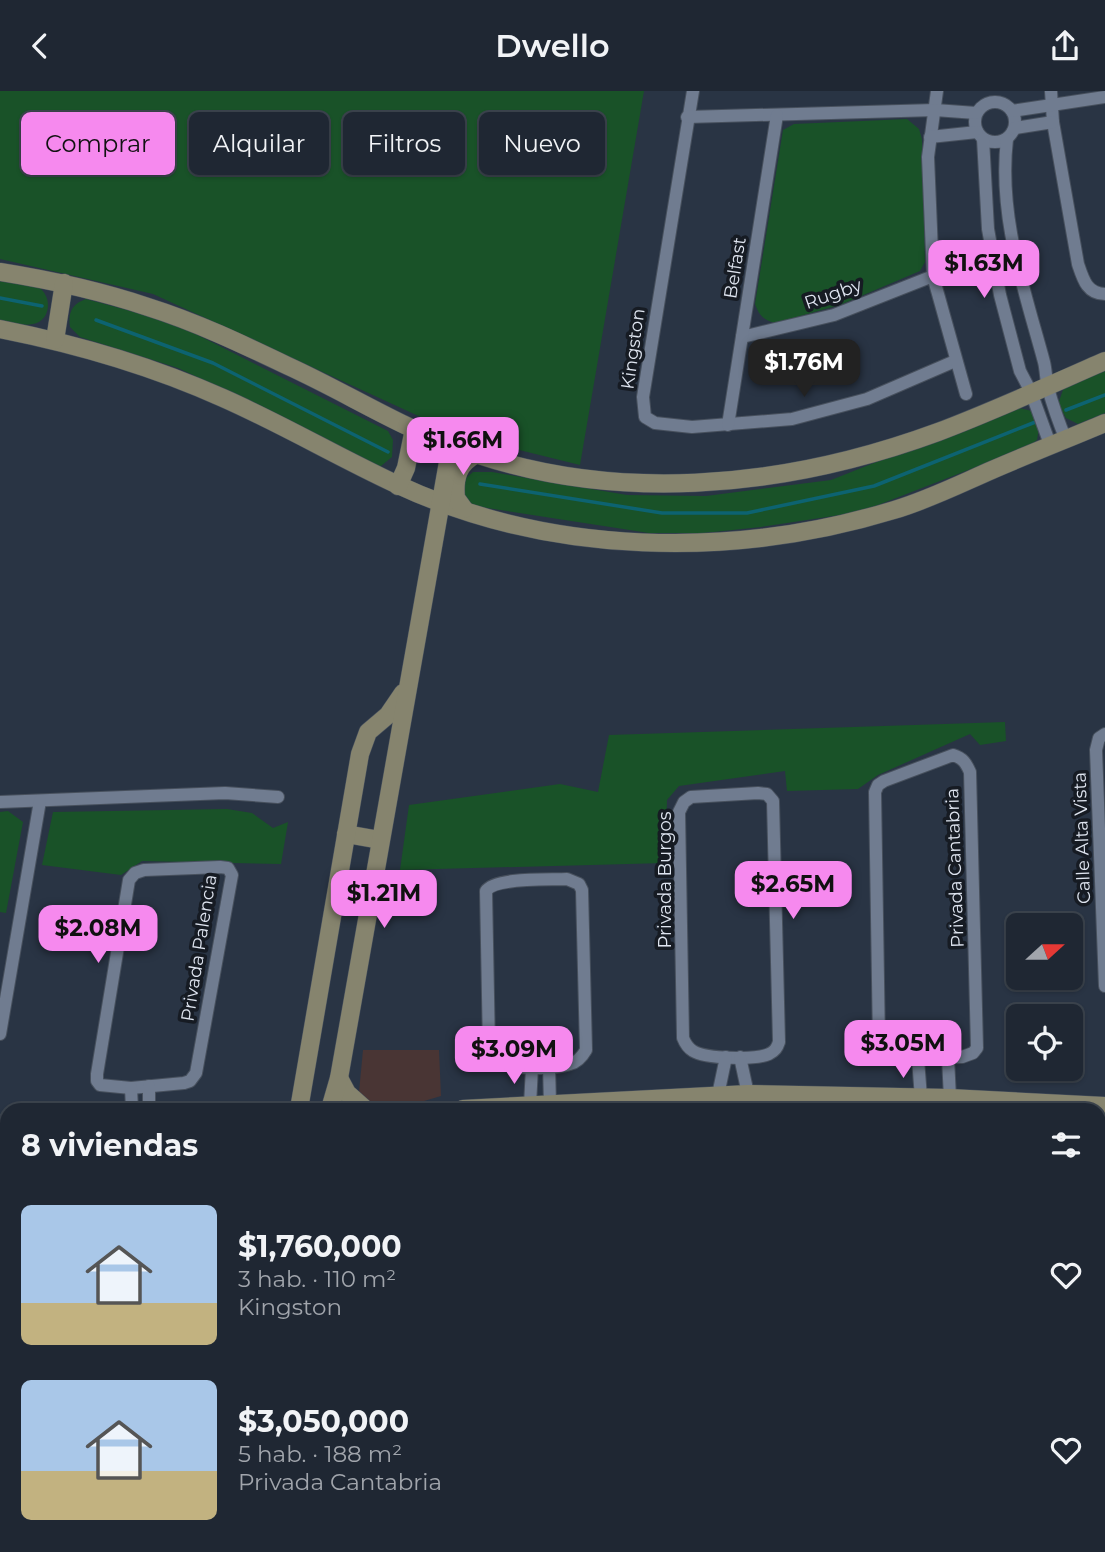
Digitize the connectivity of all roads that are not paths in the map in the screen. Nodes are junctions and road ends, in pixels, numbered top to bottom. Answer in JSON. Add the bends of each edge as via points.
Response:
{"nodes":[{"id":1,"x":693,"y":91,"type":"edge"},
{"id":2,"x":937,"y":91,"type":"edge"},
{"id":3,"x":1051,"y":91,"type":"edge"},
{"id":4,"x":1105,"y":97,"type":"edge"},
{"id":5,"x":1051,"y":106,"type":"junction"},
{"id":6,"x":935,"y":110,"type":"junction"},
{"id":7,"x":1012,"y":111,"type":"junction"},
{"id":8,"x":976,"y":113,"type":"junction"},
{"id":9,"x":777,"y":115,"type":"junction"},
{"id":10,"x":687,"y":117,"type":"junction"},
{"id":11,"x":1053,"y":122,"type":"junction"},
{"id":12,"x":1011,"y":134,"type":"junction"},
{"id":13,"x":980,"y":136,"type":"junction"},
{"id":14,"x":930,"y":137,"type":"junction"},
{"id":15,"x":0,"y":272,"type":"edge"},
{"id":16,"x":933,"y":276,"type":"junction"},
{"id":17,"x":64,"y":283,"type":"junction"},
{"id":18,"x":1105,"y":294,"type":"edge"},
{"id":19,"x":0,"y":329,"type":"edge"},
{"id":20,"x":742,"y":337,"type":"junction"},
{"id":21,"x":55,"y":340,"type":"junction"},
{"id":22,"x":1105,"y":361,"type":"edge"},
{"id":23,"x":955,"y":362,"type":"junction"},
{"id":24,"x":1039,"y":389,"type":"junction"},
{"id":25,"x":966,"y":394,"type":"dead end"},
{"id":26,"x":1105,"y":423,"type":"edge"},
{"id":27,"x":728,"y":425,"type":"junction"},
{"id":28,"x":414,"y":429,"type":"junction"},
{"id":29,"x":1058,"y":443,"type":"junction"},
{"id":30,"x":450,"y":445,"type":"junction"},
{"id":31,"x":477,"y":454,"type":"junction"},
{"id":32,"x":398,"y":486,"type":"junction"},
{"id":33,"x":439,"y":502,"type":"junction"},
{"id":34,"x":464,"y":509,"type":"junction"},
{"id":35,"x":411,"y":679,"type":"junction"},
{"id":36,"x":375,"y":726,"type":"junction"},
{"id":37,"x":1105,"y":734,"type":"edge"},
{"id":38,"x":397,"y":741,"type":"junction"},
{"id":39,"x":278,"y":797,"type":"dead end"},
{"id":40,"x":40,"y":801,"type":"junction"},
{"id":41,"x":0,"y":802,"type":"edge"},
{"id":42,"x":345,"y":834,"type":"junction"},
{"id":43,"x":380,"y":841,"type":"junction"},
{"id":44,"x":1105,"y":986,"type":"edge"},
{"id":45,"x":0,"y":1034,"type":"edge"},
{"id":46,"x":726,"y":1057,"type":"junction"},
{"id":47,"x":740,"y":1057,"type":"junction"},
{"id":48,"x":948,"y":1058,"type":"junction"},
{"id":49,"x":918,"y":1059,"type":"junction"},
{"id":50,"x":549,"y":1066,"type":"junction"},
{"id":51,"x":532,"y":1067,"type":"junction"},
{"id":52,"x":340,"y":1078,"type":"junction"},
{"id":53,"x":149,"y":1086,"type":"junction"},
{"id":54,"x":131,"y":1088,"type":"junction"},
{"id":55,"x":748,"y":1094,"type":"junction"},
{"id":56,"x":718,"y":1095,"type":"junction"},
{"id":57,"x":921,"y":1098,"type":"junction"},
{"id":58,"x":950,"y":1098,"type":"junction"},
{"id":59,"x":132,"y":1103,"type":"edge"},
{"id":60,"x":149,"y":1103,"type":"edge"},
{"id":61,"x":300,"y":1103,"type":"edge"},
{"id":62,"x":332,"y":1103,"type":"edge"},
{"id":63,"x":358,"y":1103,"type":"edge"},
{"id":64,"x":530,"y":1103,"type":"edge"},
{"id":65,"x":550,"y":1103,"type":"edge"},
{"id":66,"x":569,"y":1103,"type":"edge"},
{"id":67,"x":1036,"y":1103,"type":"edge"}],
"edges":[{"from":1,"to":10,"type":"street","name":"Kingston"},
{"from":2,"to":6,"type":"street"},
{"from":3,"to":5,"type":"street"},
{"from":4,"to":5,"type":"street"},
{"from":5,"to":7,"type":"street"},
{"from":5,"to":11,"type":"street"},
{"from":6,"to":8,"type":"street"},
{"from":6,"to":9,"type":"street"},
{"from":6,"to":14,"type":"street"},
{"from":7,"to":8,"type":"street","via":[[993,101]]},
{"from":7,"to":12,"type":"street"},
{"from":8,"to":13,"type":"street","via":[[974,123]]},
{"from":9,"to":10,"type":"street"},
{"from":9,"to":20,"type":"street","name":"Belfast"},
{"from":10,"to":27,"type":"street","name":"Kingston","via":[[643,412],[655,423]]},
{"from":11,"to":12,"type":"street"},
{"from":11,"to":18,"type":"street","via":[[1078,264],[1087,286]]},
{"from":12,"to":13,"type":"street","via":[[991,143]]},
{"from":12,"to":24,"type":"street","via":[[1004,160],[1009,223],[1022,290],[1045,365]]},
{"from":13,"to":14,"type":"street"},
{"from":13,"to":24,"type":"street","via":[[988,229],[1000,295],[1020,371]]},
{"from":14,"to":16,"type":"street"},
{"from":15,"to":17,"type":"street"},
{"from":16,"to":20,"type":"street","name":"Rugby","via":[[834,315]]},
{"from":16,"to":23,"type":"street"},
{"from":17,"to":21,"type":"street"},
{"from":17,"to":28,"type":"street","via":[[212,331]]},
{"from":19,"to":21,"type":"street"},
{"from":20,"to":27,"type":"street","name":"Belfast"},
{"from":21,"to":32,"type":"street","via":[[158,371],[224,398]]},
{"from":22,"to":24,"type":"street"},
{"from":23,"to":25,"type":"street"},
{"from":23,"to":27,"type":"street","name":"Kingston","via":[[867,399],[792,419]]},
{"from":24,"to":29,"type":"street"},
{"from":24,"to":31,"type":"street","via":[[938,432],[857,458],[748,480],[645,483],[562,476]]},
{"from":26,"to":29,"type":"street"},
{"from":28,"to":30,"type":"street"},
{"from":28,"to":32,"type":"street"},
{"from":29,"to":34,"type":"street","via":[[896,510],[831,527],[722,542],[606,540],[514,524]]},
{"from":30,"to":31,"type":"street"},
{"from":30,"to":33,"type":"street"},
{"from":31,"to":34,"type":"street","via":[[459,470],[456,498]]},
{"from":32,"to":33,"type":"street"},
{"from":33,"to":34,"type":"street"},
{"from":33,"to":35,"type":"street"},
{"from":35,"to":36,"type":"street","via":[[388,715]]},
{"from":35,"to":38,"type":"street"},
{"from":36,"to":38,"type":"street","via":[[395,734]]},
{"from":36,"to":42,"type":"street","via":[[364,741]]},
{"from":37,"to":44,"type":"street","name":"Calle Alta Vista","via":[[1096,750]]},
{"from":38,"to":43,"type":"street"},
{"from":39,"to":40,"type":"street","via":[[225,793]]},
{"from":40,"to":41,"type":"street"},
{"from":40,"to":45,"type":"street"},
{"from":42,"to":43,"type":"street"},
{"from":42,"to":61,"type":"street"},
{"from":43,"to":52,"type":"street"},
{"from":46,"to":47,"type":"street","name":"Privada Burgos"},
{"from":46,"to":47,"type":"street","name":"Privada Burgos","via":[[692,1051],[683,1038],[679,812],[691,797],[758,793],[773,801],[779,1042],[765,1056]]},
{"from":46,"to":56,"type":"street"},
{"from":47,"to":55,"type":"street"},
{"from":48,"to":49,"type":"street","name":"Privada Cantabria"},
{"from":48,"to":49,"type":"street","name":"Privada Cantabria","via":[[968,1056],[978,1043],[970,772],[966,763],[953,755],[884,781],[875,792],[879,1043],[888,1055]]},
{"from":48,"to":58,"type":"street"},
{"from":49,"to":57,"type":"street"},
{"from":50,"to":51,"type":"street"},
{"from":50,"to":51,"type":"street","via":[[580,1059],[587,1042],[582,890],[567,879],[501,883],[486,891],[490,1054],[505,1066]]},
{"from":50,"to":65,"type":"street"},
{"from":51,"to":64,"type":"street"},
{"from":52,"to":62,"type":"street"},
{"from":52,"to":63,"type":"street"},
{"from":53,"to":54,"type":"street","name":"Privada Palencia"},
{"from":53,"to":54,"type":"street","name":"Privada Palencia","via":[[184,1083],[196,1073],[232,875],[228,868],[144,870],[129,880],[97,1079],[100,1085]]},
{"from":53,"to":60,"type":"street"},
{"from":54,"to":59,"type":"street"},
{"from":55,"to":56,"type":"street"},
{"from":55,"to":57,"type":"street"},
{"from":56,"to":66,"type":"street"},
{"from":57,"to":58,"type":"street"},
{"from":58,"to":67,"type":"street"}]}
